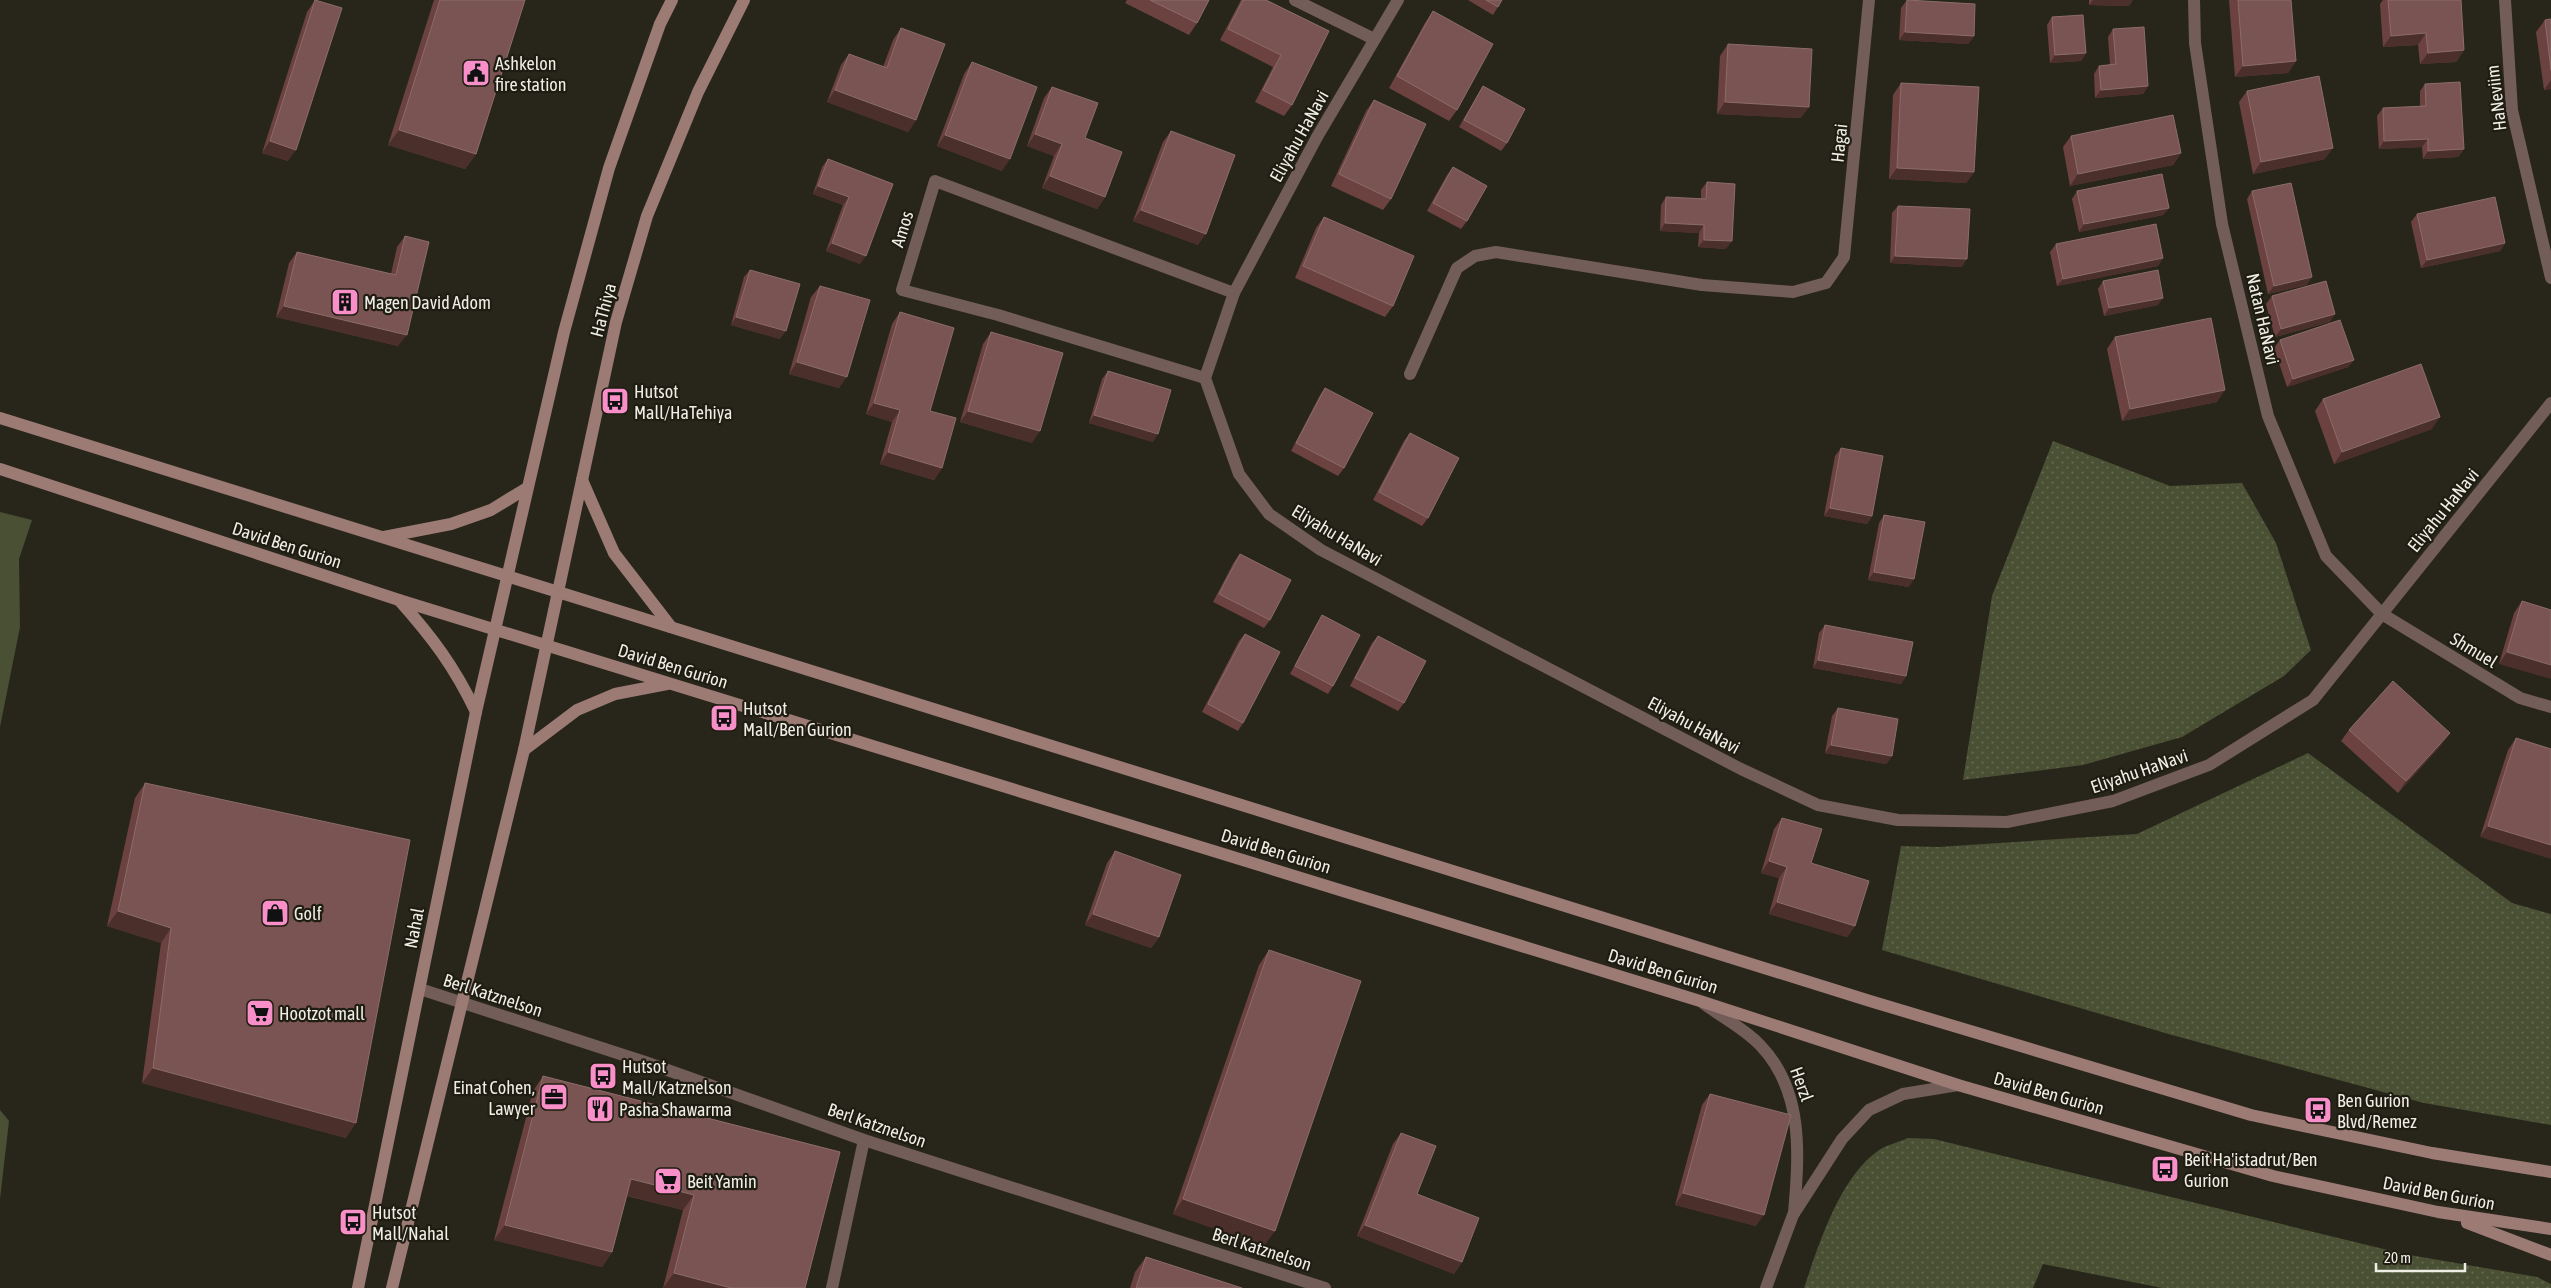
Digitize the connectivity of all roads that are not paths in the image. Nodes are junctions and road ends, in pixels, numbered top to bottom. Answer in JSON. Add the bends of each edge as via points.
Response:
{"nodes":[{"id":1,"x":672,"y":0,"type":"edge"},
{"id":2,"x":744,"y":0,"type":"edge"},
{"id":3,"x":1295,"y":0,"type":"edge"},
{"id":4,"x":1398,"y":0,"type":"edge"},
{"id":5,"x":1869,"y":0,"type":"edge"},
{"id":6,"x":2194,"y":0,"type":"edge"},
{"id":7,"x":2505,"y":0,"type":"edge"},
{"id":8,"x":1374,"y":39,"type":"junction"},
{"id":9,"x":2551,"y":278,"type":"edge"},
{"id":10,"x":1234,"y":293,"type":"junction"},
{"id":11,"x":1410,"y":374,"type":"dead end"},
{"id":12,"x":1205,"y":378,"type":"junction"},
{"id":13,"x":2551,"y":403,"type":"edge"},
{"id":14,"x":0,"y":418,"type":"edge"},
{"id":15,"x":0,"y":469,"type":"edge"},
{"id":16,"x":582,"y":480,"type":"junction"},
{"id":17,"x":527,"y":488,"type":"junction"},
{"id":18,"x":382,"y":537,"type":"junction"},
{"id":19,"x":506,"y":576,"type":"junction"},
{"id":20,"x":557,"y":592,"type":"junction"},
{"id":21,"x":399,"y":600,"type":"junction"},
{"id":22,"x":2382,"y":614,"type":"junction"},
{"id":23,"x":671,"y":627,"type":"junction"},
{"id":24,"x":494,"y":630,"type":"junction"},
{"id":25,"x":546,"y":646,"type":"junction"},
{"id":26,"x":670,"y":684,"type":"junction"},
{"id":27,"x":2551,"y":707,"type":"edge"},
{"id":28,"x":476,"y":712,"type":"junction"},
{"id":29,"x":524,"y":750,"type":"junction"},
{"id":30,"x":420,"y":989,"type":"junction"},
{"id":31,"x":1700,"y":1000,"type":"junction"},
{"id":32,"x":463,"y":1003,"type":"junction"},
{"id":33,"x":1958,"y":1085,"type":"junction"},
{"id":34,"x":864,"y":1140,"type":"junction"},
{"id":35,"x":2551,"y":1172,"type":"edge"},
{"id":36,"x":2438,"y":1212,"type":"junction"},
{"id":37,"x":1793,"y":1215,"type":"junction"},
{"id":38,"x":2551,"y":1229,"type":"edge"},
{"id":39,"x":2551,"y":1255,"type":"edge"},
{"id":40,"x":358,"y":1288,"type":"edge"},
{"id":41,"x":392,"y":1288,"type":"edge"},
{"id":42,"x":832,"y":1288,"type":"edge"},
{"id":43,"x":1325,"y":1288,"type":"edge"},
{"id":44,"x":1766,"y":1288,"type":"edge"}],
"edges":[{"from":1,"to":17,"type":"main road","name":"HaThiya","via":[[660,24],[609,168],[564,332]]},
{"from":2,"to":16,"type":"main road","name":"HaThiya","via":[[698,92],[647,216],[616,322]]},
{"from":3,"to":8,"type":"street"},
{"from":4,"to":8,"type":"street","name":"Eliyahu HaNavi"},
{"from":5,"to":11,"type":"street","name":"Hagai","via":[[1844,257],[1826,283],[1793,292],[1702,285],[1496,252],[1475,256],[1457,268]]},
{"from":6,"to":22,"type":"street","name":"Natan HaNavi","via":[[2195,43],[2222,224],[2268,416],[2326,556]]},
{"from":7,"to":9,"type":"street","name":"HaNeviim","via":[[2512,110]]},
{"from":8,"to":10,"type":"street","name":"Eliyahu HaNavi","via":[[1317,137]]},
{"from":10,"to":12,"type":"street","name":"Eliyahu HaNavi"},
{"from":10,"to":12,"type":"street","name":"Amos","via":[[934,181],[902,290],[998,315]]},
{"from":12,"to":22,"type":"street","name":"Eliyahu HaNavi","via":[[1239,474],[1269,514],[1321,550],[1741,769],[1818,805],[1898,820],[2007,822],[2113,801],[2209,765],[2313,700]]},
{"from":13,"to":22,"type":"street","name":"Eliyahu HaNavi"},
{"from":14,"to":18,"type":"main road","name":"David Ben Gurion"},
{"from":15,"to":21,"type":"main road","name":"David Ben Gurion"},
{"from":16,"to":20,"type":"main road","name":"HaThiya"},
{"from":16,"to":23,"type":"main road","via":[[614,553]]},
{"from":17,"to":18,"type":"main road","via":[[491,510],[451,524]]},
{"from":17,"to":19,"type":"main road","name":"HaThiya"},
{"from":18,"to":19,"type":"main road","name":"David Ben Gurion"},
{"from":19,"to":20,"type":"main road","name":"David Ben Gurion"},
{"from":19,"to":24,"type":"main road","name":"Nahal"},
{"from":20,"to":23,"type":"main road","name":"David Ben Gurion"},
{"from":20,"to":25,"type":"main road","name":"HaThiya"},
{"from":21,"to":24,"type":"main road","name":"David Ben Gurion"},
{"from":21,"to":28,"type":"main road","via":[[434,640],[460,679]]},
{"from":22,"to":27,"type":"street","name":"Shmuel","via":[[2520,698]]},
{"from":23,"to":35,"type":"main road","name":"David Ben Gurion","via":[[1870,1001],[2242,1112],[2432,1153]]},
{"from":24,"to":25,"type":"main road","name":"David Ben Gurion"},
{"from":24,"to":28,"type":"main road","name":"Nahal"},
{"from":25,"to":26,"type":"main road","name":"David Ben Gurion"},
{"from":25,"to":29,"type":"main road"},
{"from":26,"to":29,"type":"main road","via":[[615,694],[578,710]]},
{"from":26,"to":31,"type":"main road","name":"David Ben Gurion"},
{"from":28,"to":30,"type":"main road","name":"Nahal"},
{"from":29,"to":32,"type":"main road"},
{"from":30,"to":32,"type":"street","name":"Berl Katznelson"},
{"from":30,"to":40,"type":"main road","name":"Nahal"},
{"from":31,"to":33,"type":"main road","name":"David Ben Gurion"},
{"from":31,"to":37,"type":"street","name":"Herzl","via":[[1760,1044],[1784,1076],[1794,1113],[1799,1160]]},
{"from":32,"to":34,"type":"street","name":"Berl Katznelson","via":[[645,1062]]},
{"from":32,"to":41,"type":"main road"},
{"from":33,"to":36,"type":"main road","name":"David Ben Gurion","via":[[2272,1176]]},
{"from":33,"to":37,"type":"street","name":"Herzl","via":[[1903,1094],[1869,1110],[1842,1140]]},
{"from":34,"to":42,"type":"street"},
{"from":34,"to":43,"type":"street","name":"Berl Katznelson"},
{"from":36,"to":38,"type":"main road","name":"David Ben Gurion"},
{"from":36,"to":39,"type":"main road"},
{"from":37,"to":44,"type":"street","name":"Herzl"}]}
